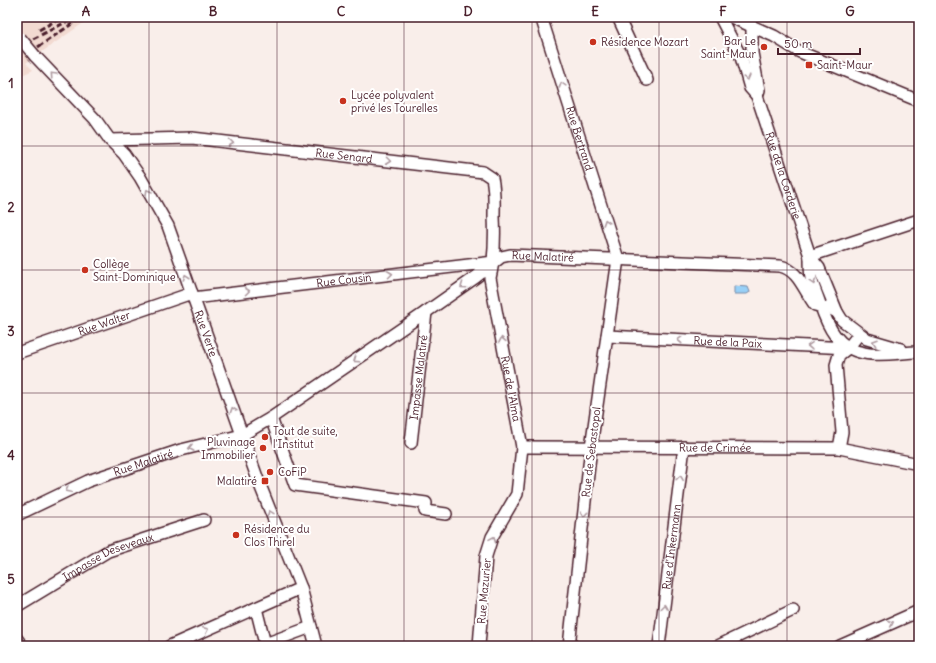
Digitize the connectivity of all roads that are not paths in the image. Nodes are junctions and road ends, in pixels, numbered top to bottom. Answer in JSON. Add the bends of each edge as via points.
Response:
{"nodes":[{"id":1,"x":543,"y":17,"type":"edge"},
{"id":2,"x":618,"y":17,"type":"edge"},
{"id":3,"x":720,"y":17,"type":"edge"},
{"id":4,"x":731,"y":17,"type":"edge"},
{"id":5,"x":752,"y":28,"type":"junction"},
{"id":6,"x":17,"y":35,"type":"edge"},
{"id":7,"x":647,"y":80,"type":"dead end"},
{"id":8,"x":757,"y":96,"type":"junction"},
{"id":9,"x":919,"y":102,"type":"edge"},
{"id":10,"x":110,"y":140,"type":"junction"},
{"id":11,"x":919,"y":220,"type":"edge"},
{"id":12,"x":810,"y":256,"type":"junction"},
{"id":13,"x":618,"y":259,"type":"junction"},
{"id":14,"x":494,"y":262,"type":"junction"},
{"id":15,"x":192,"y":295,"type":"junction"},
{"id":16,"x":821,"y":306,"type":"junction"},
{"id":17,"x":426,"y":312,"type":"junction"},
{"id":18,"x":837,"y":312,"type":"junction"},
{"id":19,"x":859,"y":334,"type":"junction"},
{"id":20,"x":607,"y":336,"type":"junction"},
{"id":21,"x":848,"y":348,"type":"junction"},
{"id":22,"x":916,"y":352,"type":"edge"},
{"id":23,"x":17,"y":353,"type":"edge"},
{"id":24,"x":271,"y":418,"type":"junction"},
{"id":25,"x":242,"y":435,"type":"junction"},
{"id":26,"x":411,"y":443,"type":"dead end"},
{"id":27,"x":522,"y":447,"type":"junction"},
{"id":28,"x":591,"y":447,"type":"junction"},
{"id":29,"x":684,"y":447,"type":"junction"},
{"id":30,"x":839,"y":448,"type":"junction"},
{"id":31,"x":919,"y":464,"type":"edge"},
{"id":32,"x":446,"y":514,"type":"dead end"},
{"id":33,"x":17,"y":515,"type":"edge"},
{"id":34,"x":204,"y":520,"type":"dead end"},
{"id":35,"x":301,"y":588,"type":"junction"},
{"id":36,"x":17,"y":606,"type":"edge"},
{"id":37,"x":256,"y":608,"type":"junction"},
{"id":38,"x":794,"y":610,"type":"dead end"},
{"id":39,"x":919,"y":611,"type":"edge"},
{"id":40,"x":311,"y":627,"type":"junction"},
{"id":41,"x":17,"y":639,"type":"edge"},
{"id":42,"x":22,"y":646,"type":"edge"},
{"id":43,"x":170,"y":646,"type":"edge"},
{"id":44,"x":316,"y":646,"type":"edge"},
{"id":45,"x":479,"y":646,"type":"edge"},
{"id":46,"x":569,"y":646,"type":"edge"},
{"id":47,"x":659,"y":646,"type":"edge"},
{"id":48,"x":718,"y":646,"type":"edge"},
{"id":49,"x":840,"y":646,"type":"edge"}],
"edges":[{"from":13,"to":1,"type":"street","name":"Rue Bertrand","one_way":true},
{"from":2,"to":7,"type":"street"},
{"from":3,"to":8,"type":"street","name":"Rue de la Corderie","one_way":true,"via":[[741,57],[750,88]]},
{"from":4,"to":5,"type":"street"},
{"from":5,"to":8,"type":"street","name":"Rue de la Corderie"},
{"from":5,"to":9,"type":"street","via":[[774,36],[800,52]]},
{"from":10,"to":6,"type":"street","name":"Rue Verte","one_way":true,"bridge":true,"via":[[95,119]]},
{"from":8,"to":12,"type":"street","name":"Rue de la Corderie"},
{"from":10,"to":14,"type":"street","name":"Rue Senard","one_way":true,"via":[[192,138],[483,172],[492,178],[494,188]]},
{"from":15,"to":10,"type":"street","name":"Rue Verte","one_way":true,"via":[[168,226],[140,177],[124,154]]},
{"from":11,"to":12,"type":"street"},
{"from":12,"to":16,"type":"street","name":"Rue de la Corderie","one_way":true,"via":[[811,276]]},
{"from":12,"to":18,"type":"street","name":"Rue de la Corderie"},
{"from":13,"to":14,"type":"street","name":"Rue Malatiré","via":[[510,255],[500,257]]},
{"from":13,"to":16,"type":"street","name":"Rue Malatiré","via":[[780,266],[794,272],[815,305]]},
{"from":13,"to":20,"type":"street","name":"Rue de Sebastopol"},
{"from":15,"to":14,"type":"street","name":"Rue Cousin","one_way":true},
{"from":14,"to":17,"type":"street","name":"Rue Malatiré","one_way":true},
{"from":27,"to":14,"type":"street","name":"Rue de l'Alma","one_way":true,"via":[[490,278]]},
{"from":15,"to":23,"type":"street","name":"Rue Walter"},
{"from":25,"to":15,"type":"street","name":"Rue Verte","one_way":true},
{"from":16,"to":18,"type":"street"},
{"from":16,"to":21,"type":"street","name":"Rue de la Corderie","via":[[830,330]]},
{"from":17,"to":24,"type":"street","name":"Rue Malatiré","one_way":true},
{"from":17,"to":26,"type":"street","name":"Impasse Malatiré"},
{"from":18,"to":19,"type":"street","name":"Rue de la Corderie","via":[[842,320]]},
{"from":19,"to":21,"type":"street"},
{"from":22,"to":19,"type":"street","name":"Rue de la Corderie","one_way":true,"via":[[886,346]]},
{"from":21,"to":20,"type":"street","name":"Rue de la Paix","one_way":true},
{"from":20,"to":28,"type":"street","name":"Rue de Sebastopol"},
{"from":21,"to":22,"type":"street","name":"Rue de la Corderie","via":[[875,355]]},
{"from":21,"to":30,"type":"street","via":[[840,355],[836,365],[842,432]]},
{"from":24,"to":25,"type":"street","name":"Rue Malatiré"},
{"from":24,"to":32,"type":"street","via":[[295,486],[426,503],[425,511]]},
{"from":25,"to":33,"type":"street","name":"Rue Malatiré","one_way":true,"via":[[181,450],[88,481]]},
{"from":35,"to":25,"type":"street","name":"Rue Verte","one_way":true,"via":[[268,508]]},
{"from":27,"to":28,"type":"street"},
{"from":45,"to":27,"type":"street","name":"Rue Mazurier","one_way":true,"via":[[486,556],[492,537],[518,494]]},
{"from":28,"to":29,"type":"street","name":"Rue de Crimée"},
{"from":28,"to":46,"type":"street","name":"Rue de Sebastopol","one_way":true},
{"from":29,"to":30,"type":"street","name":"Rue de Crimée"},
{"from":47,"to":29,"type":"street","name":"Rue d'Inkermann","one_way":true},
{"from":30,"to":31,"type":"street"},
{"from":34,"to":36,"type":"street","name":"Impasse Deseveaux","via":[[108,551]]},
{"from":35,"to":37,"type":"street"},
{"from":35,"to":40,"type":"street","name":"Rue Verte"},
{"from":37,"to":40,"type":"street","via":[[265,644]]},
{"from":43,"to":37,"type":"street","one_way":true},
{"from":38,"to":48,"type":"street"},
{"from":49,"to":39,"type":"street","one_way":true},
{"from":40,"to":44,"type":"street","name":"Rue Verte"},
{"from":41,"to":42,"type":"street"}]}
